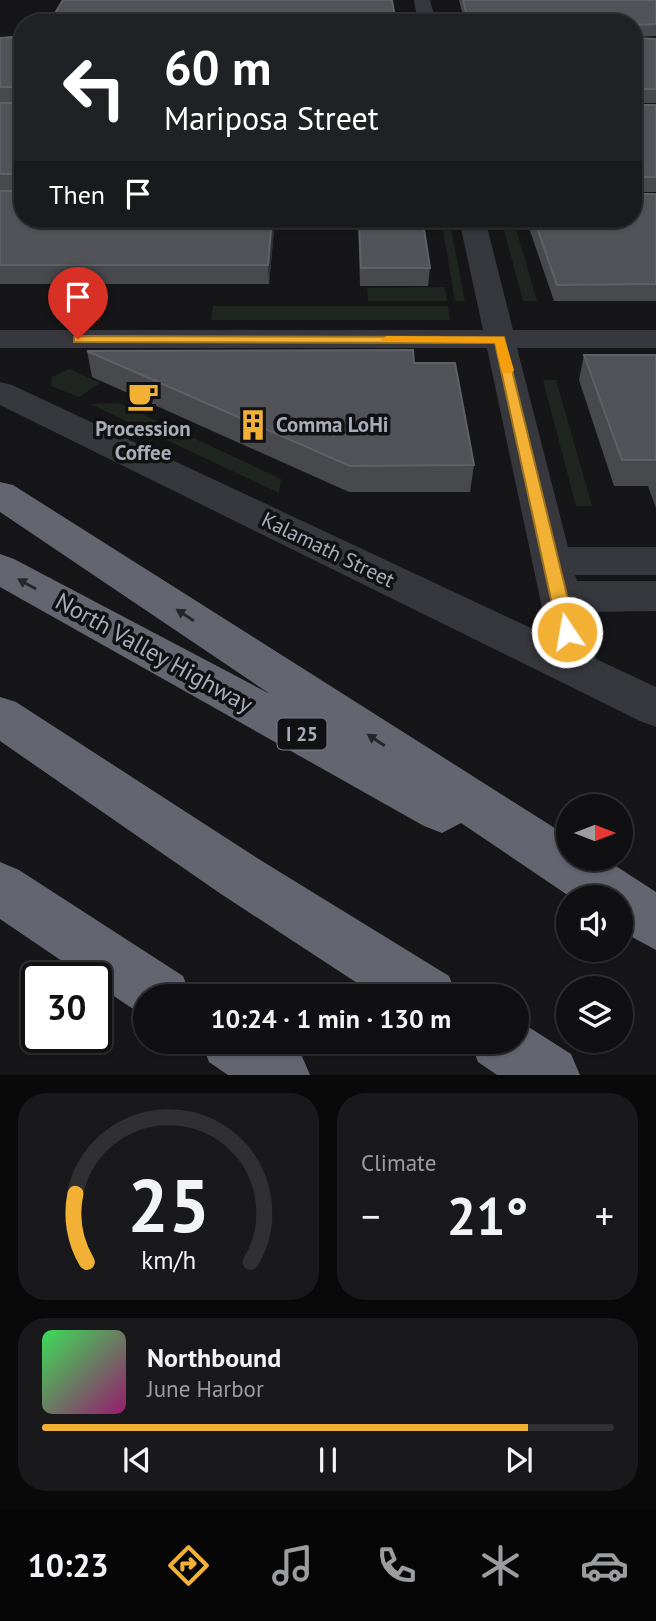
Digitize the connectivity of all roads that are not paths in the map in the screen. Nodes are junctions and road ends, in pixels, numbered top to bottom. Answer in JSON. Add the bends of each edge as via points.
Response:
{"nodes":[{"id":1,"x":474,"y":228,"type":"edge"},
{"id":2,"x":0,"y":339,"type":"edge"},
{"id":3,"x":500,"y":340,"type":"junction"},
{"id":4,"x":656,"y":340,"type":"edge"},
{"id":5,"x":0,"y":393,"type":"edge"},
{"id":6,"x":0,"y":494,"type":"edge"},
{"id":7,"x":656,"y":561,"type":"edge"},
{"id":8,"x":0,"y":569,"type":"edge"},
{"id":9,"x":556,"y":579,"type":"junction"},
{"id":10,"x":656,"y":596,"type":"edge"},
{"id":11,"x":577,"y":670,"type":"junction"},
{"id":12,"x":656,"y":708,"type":"edge"},
{"id":13,"x":0,"y":716,"type":"edge"},
{"id":14,"x":579,"y":885,"type":"edge"},
{"id":15,"x":598,"y":885,"type":"edge"},
{"id":16,"x":0,"y":888,"type":"edge"},
{"id":17,"x":633,"y":909,"type":"edge"},
{"id":18,"x":633,"y":914,"type":"edge"},
{"id":19,"x":656,"y":925,"type":"edge"},
{"id":20,"x":145,"y":984,"type":"edge"},
{"id":21,"x":410,"y":984,"type":"edge"},
{"id":22,"x":249,"y":1054,"type":"edge"},
{"id":23,"x":518,"y":1054,"type":"edge"},
{"id":24,"x":280,"y":1075,"type":"edge"},
{"id":25,"x":550,"y":1075,"type":"edge"}],
"edges":[{"from":1,"to":3,"type":"street"},
{"from":2,"to":3,"type":"street"},
{"from":3,"to":4,"type":"street"},
{"from":3,"to":9,"type":"street"},
{"from":5,"to":11,"type":"street","name":"Kalamath Street"},
{"from":15,"to":6,"type":"highway","one_way":true},
{"from":7,"to":9,"type":"street"},
{"from":14,"to":8,"type":"highway","name":"North Valley Highway","number":"I 25","one_way":true},
{"from":9,"to":10,"type":"street"},
{"from":9,"to":11,"type":"street"},
{"from":11,"to":12,"type":"street","name":"Kalamath Street"},
{"from":13,"to":21,"type":"highway"},
{"from":16,"to":20,"type":"highway"},
{"from":17,"to":19,"type":"highway"},
{"from":18,"to":19,"type":"highway"},
{"from":22,"to":24,"type":"highway"},
{"from":23,"to":25,"type":"highway"}]}
